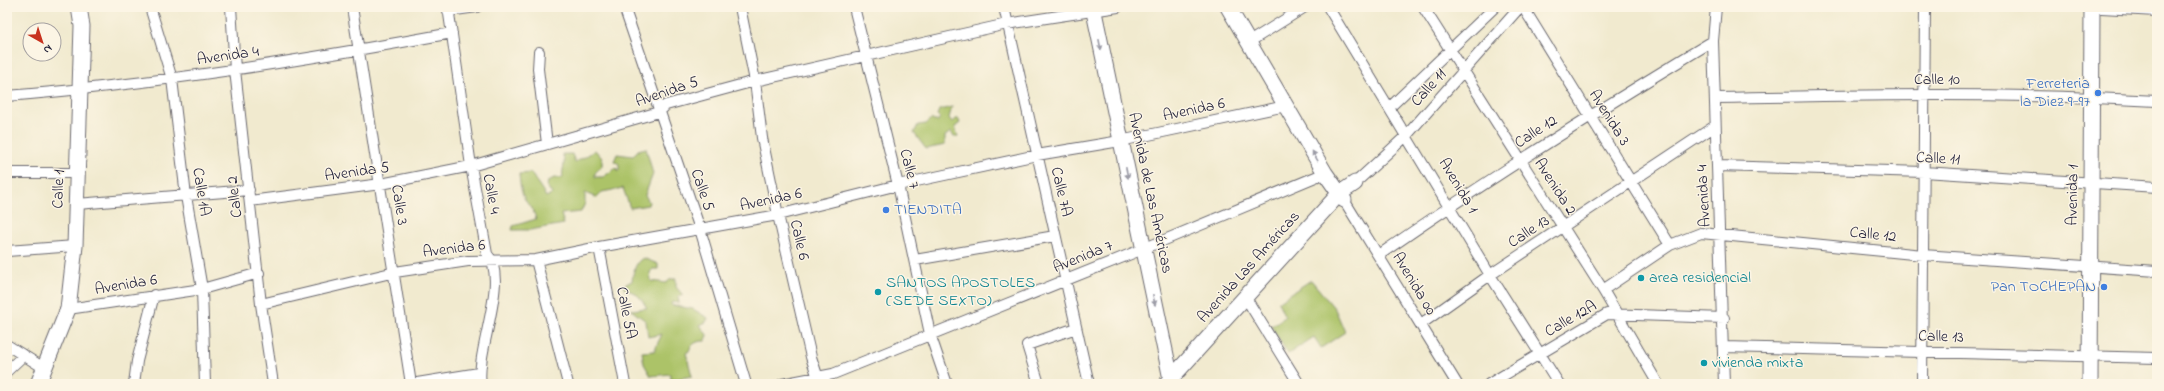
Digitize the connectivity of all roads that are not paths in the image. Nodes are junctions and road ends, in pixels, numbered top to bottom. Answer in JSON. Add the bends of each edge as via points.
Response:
{"nodes":[{"id":1,"x":79,"y":7,"type":"edge"},
{"id":2,"x":150,"y":7,"type":"edge"},
{"id":3,"x":231,"y":7,"type":"edge"},
{"id":4,"x":352,"y":7,"type":"edge"},
{"id":5,"x":477,"y":7,"type":"edge"},
{"id":6,"x":624,"y":7,"type":"edge"},
{"id":7,"x":740,"y":7,"type":"edge"},
{"id":8,"x":854,"y":7,"type":"edge"},
{"id":9,"x":1004,"y":7,"type":"edge"},
{"id":10,"x":1118,"y":7,"type":"edge"},
{"id":11,"x":1228,"y":7,"type":"edge"},
{"id":12,"x":1305,"y":7,"type":"edge"},
{"id":13,"x":1328,"y":7,"type":"edge"},
{"id":14,"x":1423,"y":7,"type":"edge"},
{"id":15,"x":1495,"y":7,"type":"edge"},
{"id":16,"x":1521,"y":7,"type":"edge"},
{"id":17,"x":1716,"y":7,"type":"edge"},
{"id":18,"x":1925,"y":7,"type":"edge"},
{"id":19,"x":2083,"y":7,"type":"edge"},
{"id":20,"x":2092,"y":7,"type":"edge"},
{"id":21,"x":448,"y":9,"type":"edge"},
{"id":22,"x":1093,"y":9,"type":"edge"},
{"id":23,"x":2157,"y":11,"type":"edge"},
{"id":24,"x":1008,"y":24,"type":"junction"},
{"id":25,"x":452,"y":34,"type":"junction"},
{"id":26,"x":1713,"y":41,"type":"junction"},
{"id":27,"x":1250,"y":42,"type":"junction"},
{"id":28,"x":359,"y":50,"type":"junction"},
{"id":29,"x":1450,"y":51,"type":"junction"},
{"id":30,"x":539,"y":52,"type":"dead end"},
{"id":31,"x":865,"y":56,"type":"junction"},
{"id":32,"x":235,"y":70,"type":"junction"},
{"id":33,"x":1464,"y":72,"type":"junction"},
{"id":34,"x":172,"y":79,"type":"junction"},
{"id":35,"x":755,"y":81,"type":"junction"},
{"id":36,"x":80,"y":90,"type":"junction"},
{"id":37,"x":1924,"y":94,"type":"junction"},
{"id":38,"x":7,"y":96,"type":"edge"},
{"id":39,"x":2092,"y":97,"type":"junction"},
{"id":40,"x":1716,"y":98,"type":"junction"},
{"id":41,"x":2157,"y":101,"type":"edge"},
{"id":42,"x":1286,"y":106,"type":"junction"},
{"id":43,"x":1389,"y":108,"type":"junction"},
{"id":44,"x":659,"y":112,"type":"junction"},
{"id":45,"x":1589,"y":115,"type":"junction"},
{"id":46,"x":1716,"y":126,"type":"junction"},
{"id":47,"x":1406,"y":136,"type":"junction"},
{"id":48,"x":1120,"y":141,"type":"junction"},
{"id":49,"x":547,"y":144,"type":"junction"},
{"id":50,"x":1037,"y":155,"type":"junction"},
{"id":51,"x":1520,"y":160,"type":"junction"},
{"id":52,"x":471,"y":166,"type":"junction"},
{"id":53,"x":1718,"y":166,"type":"junction"},
{"id":54,"x":1924,"y":172,"type":"junction"},
{"id":55,"x":7,"y":173,"type":"edge"},
{"id":56,"x":78,"y":173,"type":"junction"},
{"id":57,"x":1325,"y":173,"type":"junction"},
{"id":58,"x":1631,"y":182,"type":"junction"},
{"id":59,"x":1355,"y":183,"type":"joint"},
{"id":60,"x":2091,"y":183,"type":"junction"},
{"id":61,"x":381,"y":184,"type":"junction"},
{"id":62,"x":898,"y":185,"type":"junction"},
{"id":63,"x":2157,"y":187,"type":"edge"},
{"id":64,"x":249,"y":190,"type":"junction"},
{"id":65,"x":186,"y":196,"type":"junction"},
{"id":66,"x":1342,"y":197,"type":"junction"},
{"id":67,"x":250,"y":201,"type":"junction"},
{"id":68,"x":77,"y":204,"type":"junction"},
{"id":69,"x":1450,"y":206,"type":"junction"},
{"id":70,"x":778,"y":215,"type":"junction"},
{"id":71,"x":1563,"y":228,"type":"junction"},
{"id":72,"x":700,"y":229,"type":"junction"},
{"id":73,"x":1055,"y":236,"type":"junction"},
{"id":74,"x":1720,"y":236,"type":"junction"},
{"id":75,"x":1670,"y":245,"type":"junction"},
{"id":76,"x":75,"y":246,"type":"junction"},
{"id":77,"x":599,"y":247,"type":"junction"},
{"id":78,"x":1143,"y":249,"type":"junction"},
{"id":79,"x":7,"y":251,"type":"edge"},
{"id":80,"x":1379,"y":255,"type":"junction"},
{"id":81,"x":1923,"y":255,"type":"junction"},
{"id":82,"x":492,"y":259,"type":"junction"},
{"id":83,"x":536,"y":260,"type":"junction"},
{"id":84,"x":915,"y":260,"type":"junction"},
{"id":85,"x":2090,"y":265,"type":"junction"},
{"id":86,"x":2157,"y":271,"type":"edge"},
{"id":87,"x":395,"y":272,"type":"junction"},
{"id":88,"x":259,"y":274,"type":"junction"},
{"id":89,"x":1490,"y":275,"type":"junction"},
{"id":90,"x":1065,"y":280,"type":"junction"},
{"id":91,"x":202,"y":289,"type":"junction"},
{"id":92,"x":1603,"y":290,"type":"junction"},
{"id":93,"x":154,"y":296,"type":"junction"},
{"id":94,"x":1249,"y":303,"type":"junction"},
{"id":95,"x":261,"y":304,"type":"junction"},
{"id":96,"x":68,"y":309,"type":"junction"},
{"id":97,"x":1618,"y":316,"type":"junction"},
{"id":98,"x":1724,"y":318,"type":"junction"},
{"id":99,"x":1421,"y":324,"type":"junction"},
{"id":100,"x":1076,"y":328,"type":"junction"},
{"id":101,"x":930,"y":334,"type":"junction"},
{"id":102,"x":7,"y":345,"type":"edge"},
{"id":103,"x":1724,"y":346,"type":"junction"},
{"id":104,"x":1923,"y":351,"type":"junction"},
{"id":105,"x":1540,"y":354,"type":"junction"},
{"id":106,"x":24,"y":355,"type":"junction"},
{"id":107,"x":2091,"y":356,"type":"junction"},
{"id":108,"x":2157,"y":358,"type":"edge"},
{"id":109,"x":44,"y":368,"type":"junction"},
{"id":110,"x":7,"y":371,"type":"edge"},
{"id":111,"x":479,"y":372,"type":"junction"},
{"id":112,"x":819,"y":381,"type":"edge"},
{"id":113,"x":1171,"y":382,"type":"edge"},
{"id":114,"x":1496,"y":382,"type":"edge"},
{"id":115,"x":38,"y":384,"type":"edge"},
{"id":116,"x":134,"y":384,"type":"edge"},
{"id":117,"x":205,"y":384,"type":"edge"},
{"id":118,"x":273,"y":384,"type":"edge"},
{"id":119,"x":411,"y":384,"type":"edge"},
{"id":120,"x":481,"y":384,"type":"edge"},
{"id":121,"x":568,"y":384,"type":"edge"},
{"id":122,"x":625,"y":384,"type":"edge"},
{"id":123,"x":746,"y":384,"type":"edge"},
{"id":124,"x":782,"y":384,"type":"edge"},
{"id":125,"x":947,"y":384,"type":"edge"},
{"id":126,"x":1040,"y":384,"type":"edge"},
{"id":127,"x":1089,"y":384,"type":"edge"},
{"id":128,"x":1300,"y":384,"type":"edge"},
{"id":129,"x":1457,"y":384,"type":"edge"},
{"id":130,"x":1559,"y":384,"type":"edge"},
{"id":131,"x":1658,"y":384,"type":"edge"},
{"id":132,"x":1724,"y":384,"type":"edge"},
{"id":133,"x":1922,"y":384,"type":"edge"},
{"id":134,"x":2090,"y":384,"type":"edge"}],
"edges":[{"from":1,"to":36,"type":"main road","name":"Calle 1","via":[[82,26]]},
{"from":2,"to":34,"type":"street","name":"Calle 1A"},
{"from":3,"to":32,"type":"street","name":"Calle 2"},
{"from":4,"to":28,"type":"street","name":"Calle 3"},
{"from":5,"to":21,"type":"street"},
{"from":6,"to":44,"type":"street","name":"Calle 5"},
{"from":7,"to":35,"type":"street","name":"Calle 6"},
{"from":8,"to":31,"type":"street","name":"Calle 7"},
{"from":9,"to":24,"type":"street","name":"Calle 7A"},
{"from":10,"to":22,"type":"street","name":"Avenida 5"},
{"from":11,"to":27,"type":"main road"},
{"from":12,"to":27,"type":"street"},
{"from":13,"to":43,"type":"street","name":"Avenida 1"},
{"from":14,"to":29,"type":"street","name":"Avenida 2"},
{"from":15,"to":29,"type":"street"},
{"from":16,"to":33,"type":"street","name":"Calle 11"},
{"from":16,"to":45,"type":"street","name":"Avenida 3"},
{"from":17,"to":26,"type":"street","name":"Avenida 4"},
{"from":18,"to":37,"type":"street"},
{"from":19,"to":20,"type":"street"},
{"from":20,"to":23,"type":"street"},
{"from":20,"to":39,"type":"main road","name":"Avenida 1"},
{"from":21,"to":25,"type":"street","name":"Calle 4"},
{"from":22,"to":24,"type":"street","name":"Avenida 5"},
{"from":22,"to":48,"type":"main road","name":"Avenida de Las Américas","one_way":true},
{"from":24,"to":31,"type":"street","name":"Avenida 5"},
{"from":24,"to":50,"type":"street","name":"Calle 7A"},
{"from":25,"to":28,"type":"street","name":"Avenida 4"},
{"from":25,"to":52,"type":"street","name":"Calle 4"},
{"from":26,"to":40,"type":"street","name":"Avenida 4"},
{"from":26,"to":45,"type":"street","name":"Calle 12"},
{"from":27,"to":42,"type":"main road"},
{"from":28,"to":32,"type":"street","name":"Avenida 4"},
{"from":28,"to":61,"type":"street","name":"Calle 3"},
{"from":29,"to":33,"type":"street","name":"Avenida 2"},
{"from":29,"to":43,"type":"street"},
{"from":30,"to":49,"type":"street","via":[[538,69]]},
{"from":31,"to":35,"type":"street","name":"Avenida 5"},
{"from":31,"to":62,"type":"street","name":"Calle 7"},
{"from":32,"to":34,"type":"street","name":"Avenida 4"},
{"from":32,"to":64,"type":"street","name":"Calle 2"},
{"from":33,"to":47,"type":"street","name":"Calle 11"},
{"from":33,"to":51,"type":"street","name":"Avenida 2"},
{"from":34,"to":36,"type":"street","name":"Avenida 4"},
{"from":34,"to":65,"type":"street","name":"Calle 1A"},
{"from":35,"to":44,"type":"street","name":"Avenida 5","via":[[666,105]]},
{"from":35,"to":70,"type":"street","name":"Calle 6","via":[[762,138]]},
{"from":36,"to":38,"type":"street","name":"Avenida 4"},
{"from":36,"to":56,"type":"main road","name":"Calle 1"},
{"from":37,"to":39,"type":"street","name":"Calle 10"},
{"from":37,"to":40,"type":"street","name":"Calle 10"},
{"from":37,"to":54,"type":"street"},
{"from":39,"to":41,"type":"street","name":"Calle 10"},
{"from":39,"to":60,"type":"main road","name":"Avenida 1"},
{"from":40,"to":46,"type":"street","name":"Avenida 4"},
{"from":42,"to":48,"type":"street","name":"Avenida 6"},
{"from":57,"to":42,"type":"main road","one_way":true},
{"from":43,"to":47,"type":"street","name":"Avenida 1"},
{"from":44,"to":49,"type":"street","name":"Avenida 5"},
{"from":44,"to":72,"type":"street","name":"Calle 5"},
{"from":45,"to":51,"type":"street","name":"Calle 12"},
{"from":45,"to":58,"type":"street","name":"Avenida 3"},
{"from":46,"to":53,"type":"street","name":"Avenida 4"},
{"from":46,"to":58,"type":"street","name":"Calle 13"},
{"from":47,"to":59,"type":"street","name":"Calle 11"},
{"from":47,"to":69,"type":"street","name":"Avenida 1"},
{"from":48,"to":50,"type":"street","name":"Avenida 6"},
{"from":48,"to":78,"type":"main road","name":"Avenida de Las Américas","one_way":true},
{"from":49,"to":52,"type":"street","name":"Avenida 5"},
{"from":50,"to":62,"type":"street","name":"Avenida 6"},
{"from":50,"to":73,"type":"street","name":"Calle 7A"},
{"from":51,"to":69,"type":"street","name":"Calle 12"},
{"from":51,"to":71,"type":"street","name":"Avenida 2"},
{"from":52,"to":61,"type":"street","name":"Avenida 5"},
{"from":52,"to":82,"type":"street","name":"Calle 4","via":[[487,254]]},
{"from":53,"to":54,"type":"street","name":"Calle 11"},
{"from":53,"to":74,"type":"street","name":"Avenida 4"},
{"from":54,"to":60,"type":"street","name":"Calle 11"},
{"from":54,"to":81,"type":"street"},
{"from":55,"to":56,"type":"street"},
{"from":56,"to":68,"type":"main road","name":"Calle 1"},
{"from":57,"to":66,"type":"main road"},
{"from":57,"to":78,"type":"street","name":"Avenida 7"},
{"from":58,"to":71,"type":"street","name":"Calle 13"},
{"from":58,"to":75,"type":"street","name":"Avenida 3"},
{"from":59,"to":66,"type":"main road"},
{"from":60,"to":63,"type":"street","name":"Calle 11"},
{"from":60,"to":85,"type":"main road","name":"Avenida 1"},
{"from":61,"to":67,"type":"street","name":"Avenida 5"},
{"from":61,"to":87,"type":"street","name":"Calle 3"},
{"from":62,"to":70,"type":"street","name":"Avenida 6"},
{"from":62,"to":84,"type":"street","name":"Calle 7"},
{"from":64,"to":65,"type":"street"},
{"from":64,"to":67,"type":"street","name":"Calle 2"},
{"from":65,"to":68,"type":"street"},
{"from":65,"to":91,"type":"street","name":"Calle 1A"},
{"from":66,"to":80,"type":"street","name":"Avenida 00"},
{"from":66,"to":94,"type":"main road"},
{"from":66,"to":113,"type":"main road","name":"Avenida Las Américas"},
{"from":67,"to":88,"type":"street","name":"Calle 2"},
{"from":68,"to":76,"type":"main road","name":"Calle 1"},
{"from":69,"to":80,"type":"street","name":"Calle 12"},
{"from":69,"to":89,"type":"street","name":"Avenida 1"},
{"from":70,"to":72,"type":"street","name":"Avenida 6"},
{"from":70,"to":112,"type":"street","name":"Calle 6","via":[[811,357]]},
{"from":71,"to":89,"type":"street","name":"Calle 13"},
{"from":71,"to":92,"type":"street","name":"Avenida 2"},
{"from":72,"to":77,"type":"street","name":"Avenida 6"},
{"from":72,"to":123,"type":"street","name":"Calle 5"},
{"from":73,"to":84,"type":"street"},
{"from":73,"to":90,"type":"street","name":"Calle 7A"},
{"from":74,"to":75,"type":"street","name":"Calle 12","via":[[1696,234]]},
{"from":74,"to":81,"type":"street","name":"Calle 12"},
{"from":74,"to":98,"type":"street","name":"Avenida 4"},
{"from":75,"to":92,"type":"street","name":"Calle 12"},
{"from":76,"to":79,"type":"street"},
{"from":76,"to":96,"type":"main road","name":"Calle 1"},
{"from":77,"to":83,"type":"street","name":"Avenida 6"},
{"from":77,"to":122,"type":"street","name":"Calle 5A"},
{"from":78,"to":90,"type":"street","name":"Avenida 7"},
{"from":78,"to":113,"type":"main road","name":"Avenida de Las Américas","one_way":true},
{"from":80,"to":99,"type":"street","name":"Avenida 00"},
{"from":81,"to":85,"type":"street","name":"Calle 12"},
{"from":81,"to":104,"type":"street"},
{"from":82,"to":83,"type":"street","name":"Avenida 6"},
{"from":82,"to":87,"type":"street","name":"Avenida 6"},
{"from":82,"to":111,"type":"street","name":"Calle 4","via":[[495,285]]},
{"from":83,"to":121,"type":"street"},
{"from":84,"to":101,"type":"street","name":"Calle 7"},
{"from":85,"to":86,"type":"street","name":"Calle 12"},
{"from":85,"to":107,"type":"main road","name":"Avenida 1"},
{"from":87,"to":95,"type":"street","name":"Avenida 6"},
{"from":87,"to":119,"type":"street","name":"Calle 3"},
{"from":88,"to":91,"type":"street","name":"Avenida 6"},
{"from":88,"to":95,"type":"street","name":"Calle 2"},
{"from":89,"to":99,"type":"street","name":"Calle 13"},
{"from":89,"to":105,"type":"street","name":"Avenida 1"},
{"from":90,"to":100,"type":"street","name":"Calle 7A"},
{"from":90,"to":101,"type":"street","name":"Avenida 7"},
{"from":91,"to":93,"type":"street","name":"Avenida 6"},
{"from":91,"to":117,"type":"street","name":"Calle 1A"},
{"from":92,"to":97,"type":"street","name":"Avenida 2"},
{"from":93,"to":96,"type":"street","name":"Avenida 6"},
{"from":93,"to":116,"type":"street","via":[[136,361]]},
{"from":94,"to":113,"type":"main road"},
{"from":94,"to":128,"type":"street"},
{"from":95,"to":118,"type":"street","name":"Calle 2"},
{"from":96,"to":109,"type":"main road","name":"Calle 1"},
{"from":97,"to":98,"type":"street","name":"Calle 12A"},
{"from":97,"to":105,"type":"street","name":"Calle 12A","via":[[1602,316]]},
{"from":97,"to":131,"type":"street","name":"Avenida 2"},
{"from":98,"to":103,"type":"street","name":"Avenida 4"},
{"from":99,"to":129,"type":"street","name":"Avenida 00"},
{"from":100,"to":126,"type":"street","via":[[1027,345]]},
{"from":100,"to":127,"type":"street","name":"Calle 7A"},
{"from":101,"to":112,"type":"street","name":"Avenida 7"},
{"from":101,"to":125,"type":"street","name":"Calle 7"},
{"from":102,"to":106,"type":"street"},
{"from":103,"to":104,"type":"street","name":"Calle 13"},
{"from":103,"to":132,"type":"street","name":"Avenida 4"},
{"from":104,"to":107,"type":"street","name":"Calle 13"},
{"from":104,"to":133,"type":"street"},
{"from":105,"to":114,"type":"street","name":"Calle 12A"},
{"from":105,"to":130,"type":"street","name":"Avenida 1"},
{"from":106,"to":109,"type":"street"},
{"from":106,"to":110,"type":"street"},
{"from":107,"to":108,"type":"street","name":"Calle 13"},
{"from":107,"to":134,"type":"main road","name":"Avenida 1"},
{"from":109,"to":115,"type":"main road","name":"Calle 1"},
{"from":111,"to":119,"type":"street"},
{"from":111,"to":120,"type":"street","name":"Calle 4"},
{"from":112,"to":124,"type":"street","name":"Avenida 7"}]}
